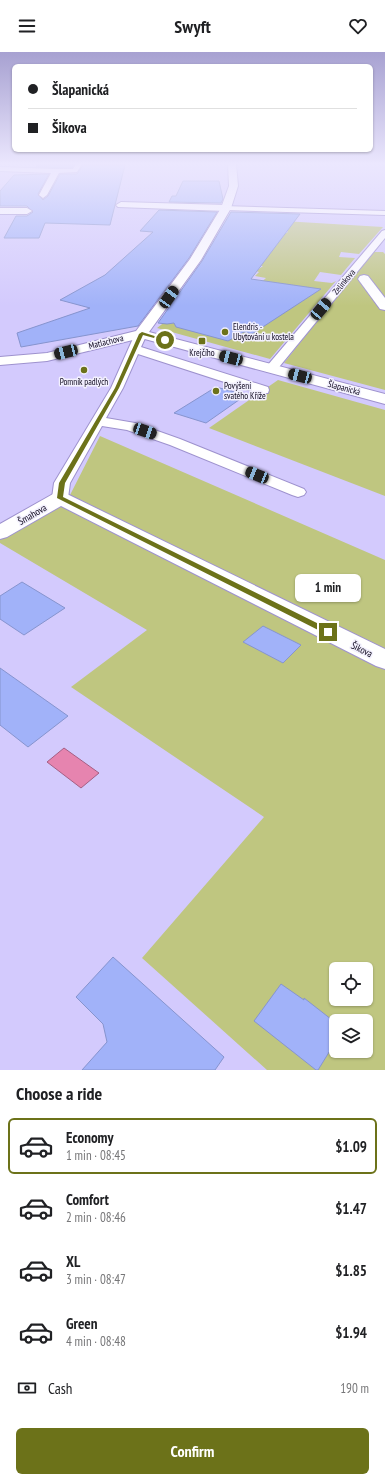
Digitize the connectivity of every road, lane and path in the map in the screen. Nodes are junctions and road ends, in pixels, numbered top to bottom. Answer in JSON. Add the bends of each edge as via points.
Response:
{"nodes":[{"id":1,"x":224,"y":212,"type":"edge"},
{"id":2,"x":338,"y":212,"type":"edge"},
{"id":3,"x":385,"y":213,"type":"edge"},
{"id":4,"x":385,"y":233,"type":"edge"},
{"id":5,"x":364,"y":279,"type":"dead end"},
{"id":6,"x":385,"y":306,"type":"edge"},
{"id":7,"x":142,"y":334,"type":"junction"},
{"id":8,"x":134,"y":349,"type":"junction"},
{"id":9,"x":0,"y":362,"type":"edge"},
{"id":10,"x":272,"y":369,"type":"junction"},
{"id":11,"x":263,"y":390,"type":"dead end"},
{"id":12,"x":385,"y":399,"type":"edge"},
{"id":13,"x":98,"y":421,"type":"junction"},
{"id":14,"x":298,"y":492,"type":"dead end"},
{"id":15,"x":60,"y":498,"type":"junction"},
{"id":16,"x":0,"y":533,"type":"edge"},
{"id":17,"x":385,"y":660,"type":"edge"}],
"edges":[{"from":1,"to":7,"type":"street","via":[[195,260]]},
{"from":2,"to":3,"type":"lane"},
{"from":4,"to":10,"type":"lane","name":"Zelinkova"},
{"from":5,"to":6,"type":"street","name":"Zelinkova"},
{"from":7,"to":8,"type":"lane"},
{"from":7,"to":9,"type":"street","name":"Matlachova","via":[[47,357]]},
{"from":7,"to":10,"type":"street","name":"Šlapanická"},
{"from":8,"to":11,"type":"lane"},
{"from":8,"to":13,"type":"lane","via":[[117,388]]},
{"from":10,"to":12,"type":"street","name":"Šlapanická"},
{"from":13,"to":14,"type":"lane","via":[[130,426],[167,439]]},
{"from":13,"to":15,"type":"lane","via":[[62,483]]},
{"from":15,"to":16,"type":"street","name":"Šmahova"},
{"from":15,"to":17,"type":"street","name":"Šikova"}]}
